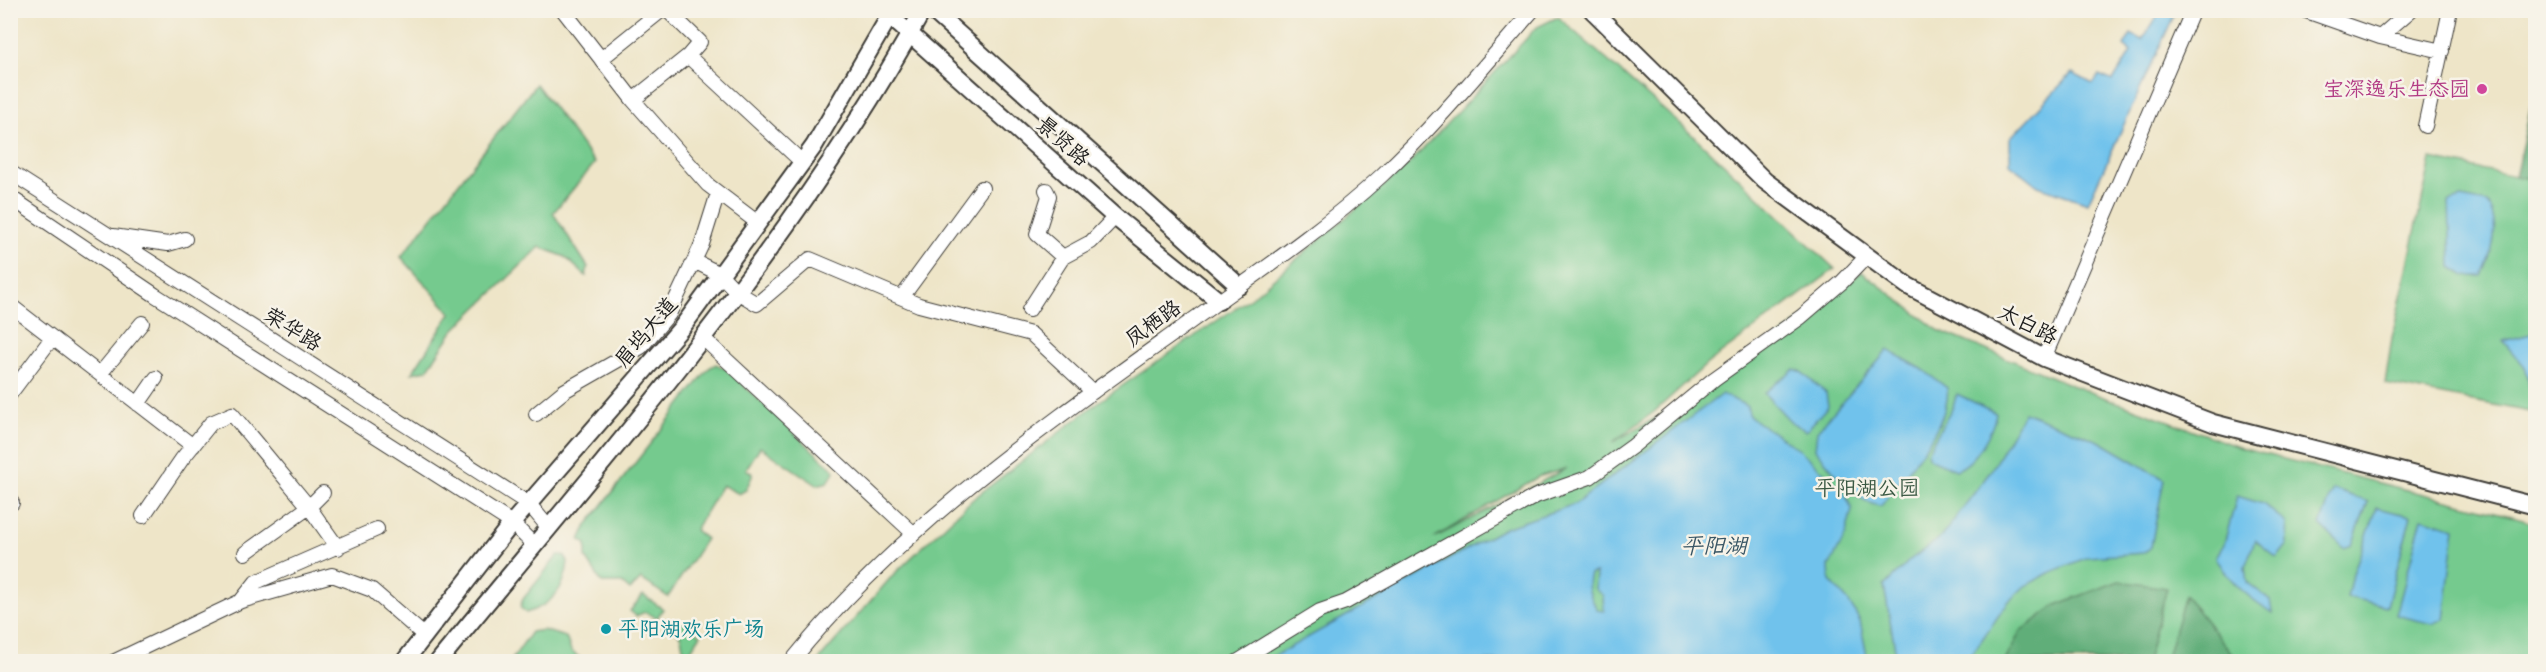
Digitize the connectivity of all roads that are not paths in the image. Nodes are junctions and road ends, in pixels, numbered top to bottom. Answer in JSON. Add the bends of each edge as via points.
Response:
{"nodes":[{"id":1,"x":563,"y":10,"type":"edge"},
{"id":2,"x":662,"y":10,"type":"edge"},
{"id":3,"x":667,"y":10,"type":"edge"},
{"id":4,"x":923,"y":10,"type":"edge"},
{"id":5,"x":932,"y":10,"type":"edge"},
{"id":6,"x":1533,"y":10,"type":"edge"},
{"id":7,"x":1592,"y":10,"type":"edge"},
{"id":8,"x":2193,"y":10,"type":"edge"},
{"id":9,"x":2303,"y":10,"type":"edge"},
{"id":10,"x":2411,"y":10,"type":"edge"},
{"id":11,"x":2450,"y":10,"type":"edge"},
{"id":12,"x":888,"y":12,"type":"edge"},
{"id":13,"x":909,"y":36,"type":"junction"},
{"id":14,"x":2380,"y":37,"type":"junction"},
{"id":15,"x":2442,"y":51,"type":"junction"},
{"id":16,"x":688,"y":56,"type":"junction"},
{"id":17,"x":601,"y":59,"type":"junction"},
{"id":18,"x":633,"y":100,"type":"junction"},
{"id":19,"x":2425,"y":126,"type":"dead end"},
{"id":20,"x":802,"y":162,"type":"junction"},
{"id":21,"x":10,"y":172,"type":"edge"},
{"id":22,"x":982,"y":188,"type":"dead end"},
{"id":23,"x":1046,"y":190,"type":"dead end"},
{"id":24,"x":718,"y":193,"type":"junction"},
{"id":25,"x":10,"y":198,"type":"edge"},
{"id":26,"x":1115,"y":217,"type":"junction"},
{"id":27,"x":758,"y":223,"type":"junction"},
{"id":28,"x":106,"y":234,"type":"junction"},
{"id":29,"x":185,"y":239,"type":"dead end"},
{"id":30,"x":1867,"y":256,"type":"junction"},
{"id":31,"x":1064,"y":257,"type":"junction"},
{"id":32,"x":694,"y":261,"type":"junction"},
{"id":33,"x":720,"y":274,"type":"junction"},
{"id":34,"x":1239,"y":286,"type":"junction"},
{"id":35,"x":737,"y":292,"type":"junction"},
{"id":36,"x":902,"y":297,"type":"junction"},
{"id":37,"x":1219,"y":301,"type":"junction"},
{"id":38,"x":10,"y":305,"type":"edge"},
{"id":39,"x":1029,"y":309,"type":"dead end"},
{"id":40,"x":142,"y":323,"type":"dead end"},
{"id":41,"x":52,"y":338,"type":"junction"},
{"id":42,"x":704,"y":339,"type":"junction"},
{"id":43,"x":2044,"y":358,"type":"junction"},
{"id":44,"x":100,"y":374,"type":"junction"},
{"id":45,"x":156,"y":378,"type":"dead end"},
{"id":46,"x":1093,"y":392,"type":"junction"},
{"id":47,"x":10,"y":394,"type":"edge"},
{"id":48,"x":138,"y":404,"type":"junction"},
{"id":49,"x":536,"y":414,"type":"dead end"},
{"id":50,"x":193,"y":446,"type":"junction"},
{"id":51,"x":323,"y":493,"type":"dead end"},
{"id":52,"x":529,"y":504,"type":"junction"},
{"id":53,"x":2535,"y":506,"type":"edge"},
{"id":54,"x":309,"y":507,"type":"junction"},
{"id":55,"x":143,"y":516,"type":"dead end"},
{"id":56,"x":512,"y":523,"type":"junction"},
{"id":57,"x":548,"y":527,"type":"junction"},
{"id":58,"x":377,"y":529,"type":"dead end"},
{"id":59,"x":913,"y":533,"type":"junction"},
{"id":60,"x":534,"y":545,"type":"junction"},
{"id":61,"x":338,"y":548,"type":"junction"},
{"id":62,"x":245,"y":553,"type":"dead end"},
{"id":63,"x":241,"y":601,"type":"junction"},
{"id":64,"x":425,"y":636,"type":"junction"},
{"id":65,"x":113,"y":662,"type":"edge"},
{"id":66,"x":404,"y":662,"type":"edge"},
{"id":67,"x":438,"y":662,"type":"edge"},
{"id":68,"x":792,"y":662,"type":"edge"},
{"id":69,"x":1237,"y":662,"type":"edge"}],
"edges":[{"from":1,"to":17,"type":"street"},
{"from":2,"to":17,"type":"street"},
{"from":3,"to":16,"type":"street","via":[[700,42]]},
{"from":4,"to":13,"type":"main road"},
{"from":5,"to":34,"type":"main road","name":"景贤路"},
{"from":6,"to":34,"type":"street","name":"凤栖路","via":[[1381,176]]},
{"from":7,"to":30,"type":"main road","name":"太白路","via":[[1765,181]]},
{"from":8,"to":43,"type":"street"},
{"from":9,"to":14,"type":"street"},
{"from":10,"to":14,"type":"street"},
{"from":11,"to":15,"type":"street"},
{"from":12,"to":13,"type":"main road","name":"景贤路"},
{"from":12,"to":20,"type":"main road","name":"眉坞大道"},
{"from":13,"to":26,"type":"main road","name":"景贤路"},
{"from":13,"to":35,"type":"main road","via":[[830,163]]},
{"from":14,"to":15,"type":"street"},
{"from":15,"to":19,"type":"street"},
{"from":16,"to":18,"type":"street"},
{"from":16,"to":20,"type":"street"},
{"from":17,"to":18,"type":"street"},
{"from":18,"to":24,"type":"street"},
{"from":20,"to":27,"type":"main road","name":"眉坞大道"},
{"from":21,"to":28,"type":"street","name":"荣华路"},
{"from":22,"to":36,"type":"street"},
{"from":23,"to":31,"type":"street","via":[[1049,196],[1037,234]]},
{"from":24,"to":27,"type":"street"},
{"from":24,"to":32,"type":"street"},
{"from":25,"to":56,"type":"street"},
{"from":26,"to":31,"type":"street","via":[[1091,242]]},
{"from":26,"to":37,"type":"main road","name":"景贤路"},
{"from":27,"to":33,"type":"main road","name":"眉坞大道"},
{"from":28,"to":29,"type":"street","via":[[168,244]]},
{"from":28,"to":52,"type":"street","name":"荣华路"},
{"from":30,"to":43,"type":"main road","name":"太白路","via":[[1908,286]]},
{"from":30,"to":69,"type":"street","via":[[1801,317],[1714,379],[1590,477],[1536,496],[1346,602],[1320,611]]},
{"from":31,"to":39,"type":"street"},
{"from":32,"to":33,"type":"street"},
{"from":32,"to":49,"type":"street","via":[[669,314],[641,347],[564,391]]},
{"from":33,"to":35,"type":"street"},
{"from":33,"to":52,"type":"main road","name":"眉坞大道","via":[[683,326]]},
{"from":34,"to":37,"type":"street","name":"凤栖路"},
{"from":35,"to":36,"type":"street","via":[[758,304],[810,259]]},
{"from":35,"to":42,"type":"main road"},
{"from":36,"to":46,"type":"street","via":[[1031,334]]},
{"from":37,"to":46,"type":"street","name":"凤栖路"},
{"from":38,"to":41,"type":"street"},
{"from":40,"to":44,"type":"street"},
{"from":41,"to":44,"type":"street"},
{"from":41,"to":47,"type":"street"},
{"from":42,"to":57,"type":"main road"},
{"from":42,"to":59,"type":"street"},
{"from":43,"to":53,"type":"main road","name":"太白路","via":[[2213,423]]},
{"from":44,"to":48,"type":"street"},
{"from":45,"to":48,"type":"street"},
{"from":46,"to":59,"type":"street","name":"凤栖路","via":[[1010,452]]},
{"from":48,"to":50,"type":"street"},
{"from":50,"to":54,"type":"street","via":[[211,423],[232,414]]},
{"from":50,"to":55,"type":"street"},
{"from":51,"to":54,"type":"street"},
{"from":52,"to":56,"type":"main road","name":"眉坞大道"},
{"from":52,"to":57,"type":"street","name":"荣华路"},
{"from":54,"to":61,"type":"street"},
{"from":54,"to":62,"type":"street"},
{"from":56,"to":60,"type":"street"},
{"from":56,"to":64,"type":"main road","name":"眉坞大道"},
{"from":57,"to":60,"type":"main road"},
{"from":58,"to":61,"type":"street"},
{"from":59,"to":68,"type":"street","name":"凤栖路","via":[[813,635]]},
{"from":60,"to":67,"type":"main road"},
{"from":61,"to":63,"type":"street","via":[[255,582]]},
{"from":63,"to":64,"type":"street","via":[[332,575],[372,590]]},
{"from":63,"to":65,"type":"street"},
{"from":64,"to":66,"type":"main road","name":"眉坞大道"}]}
